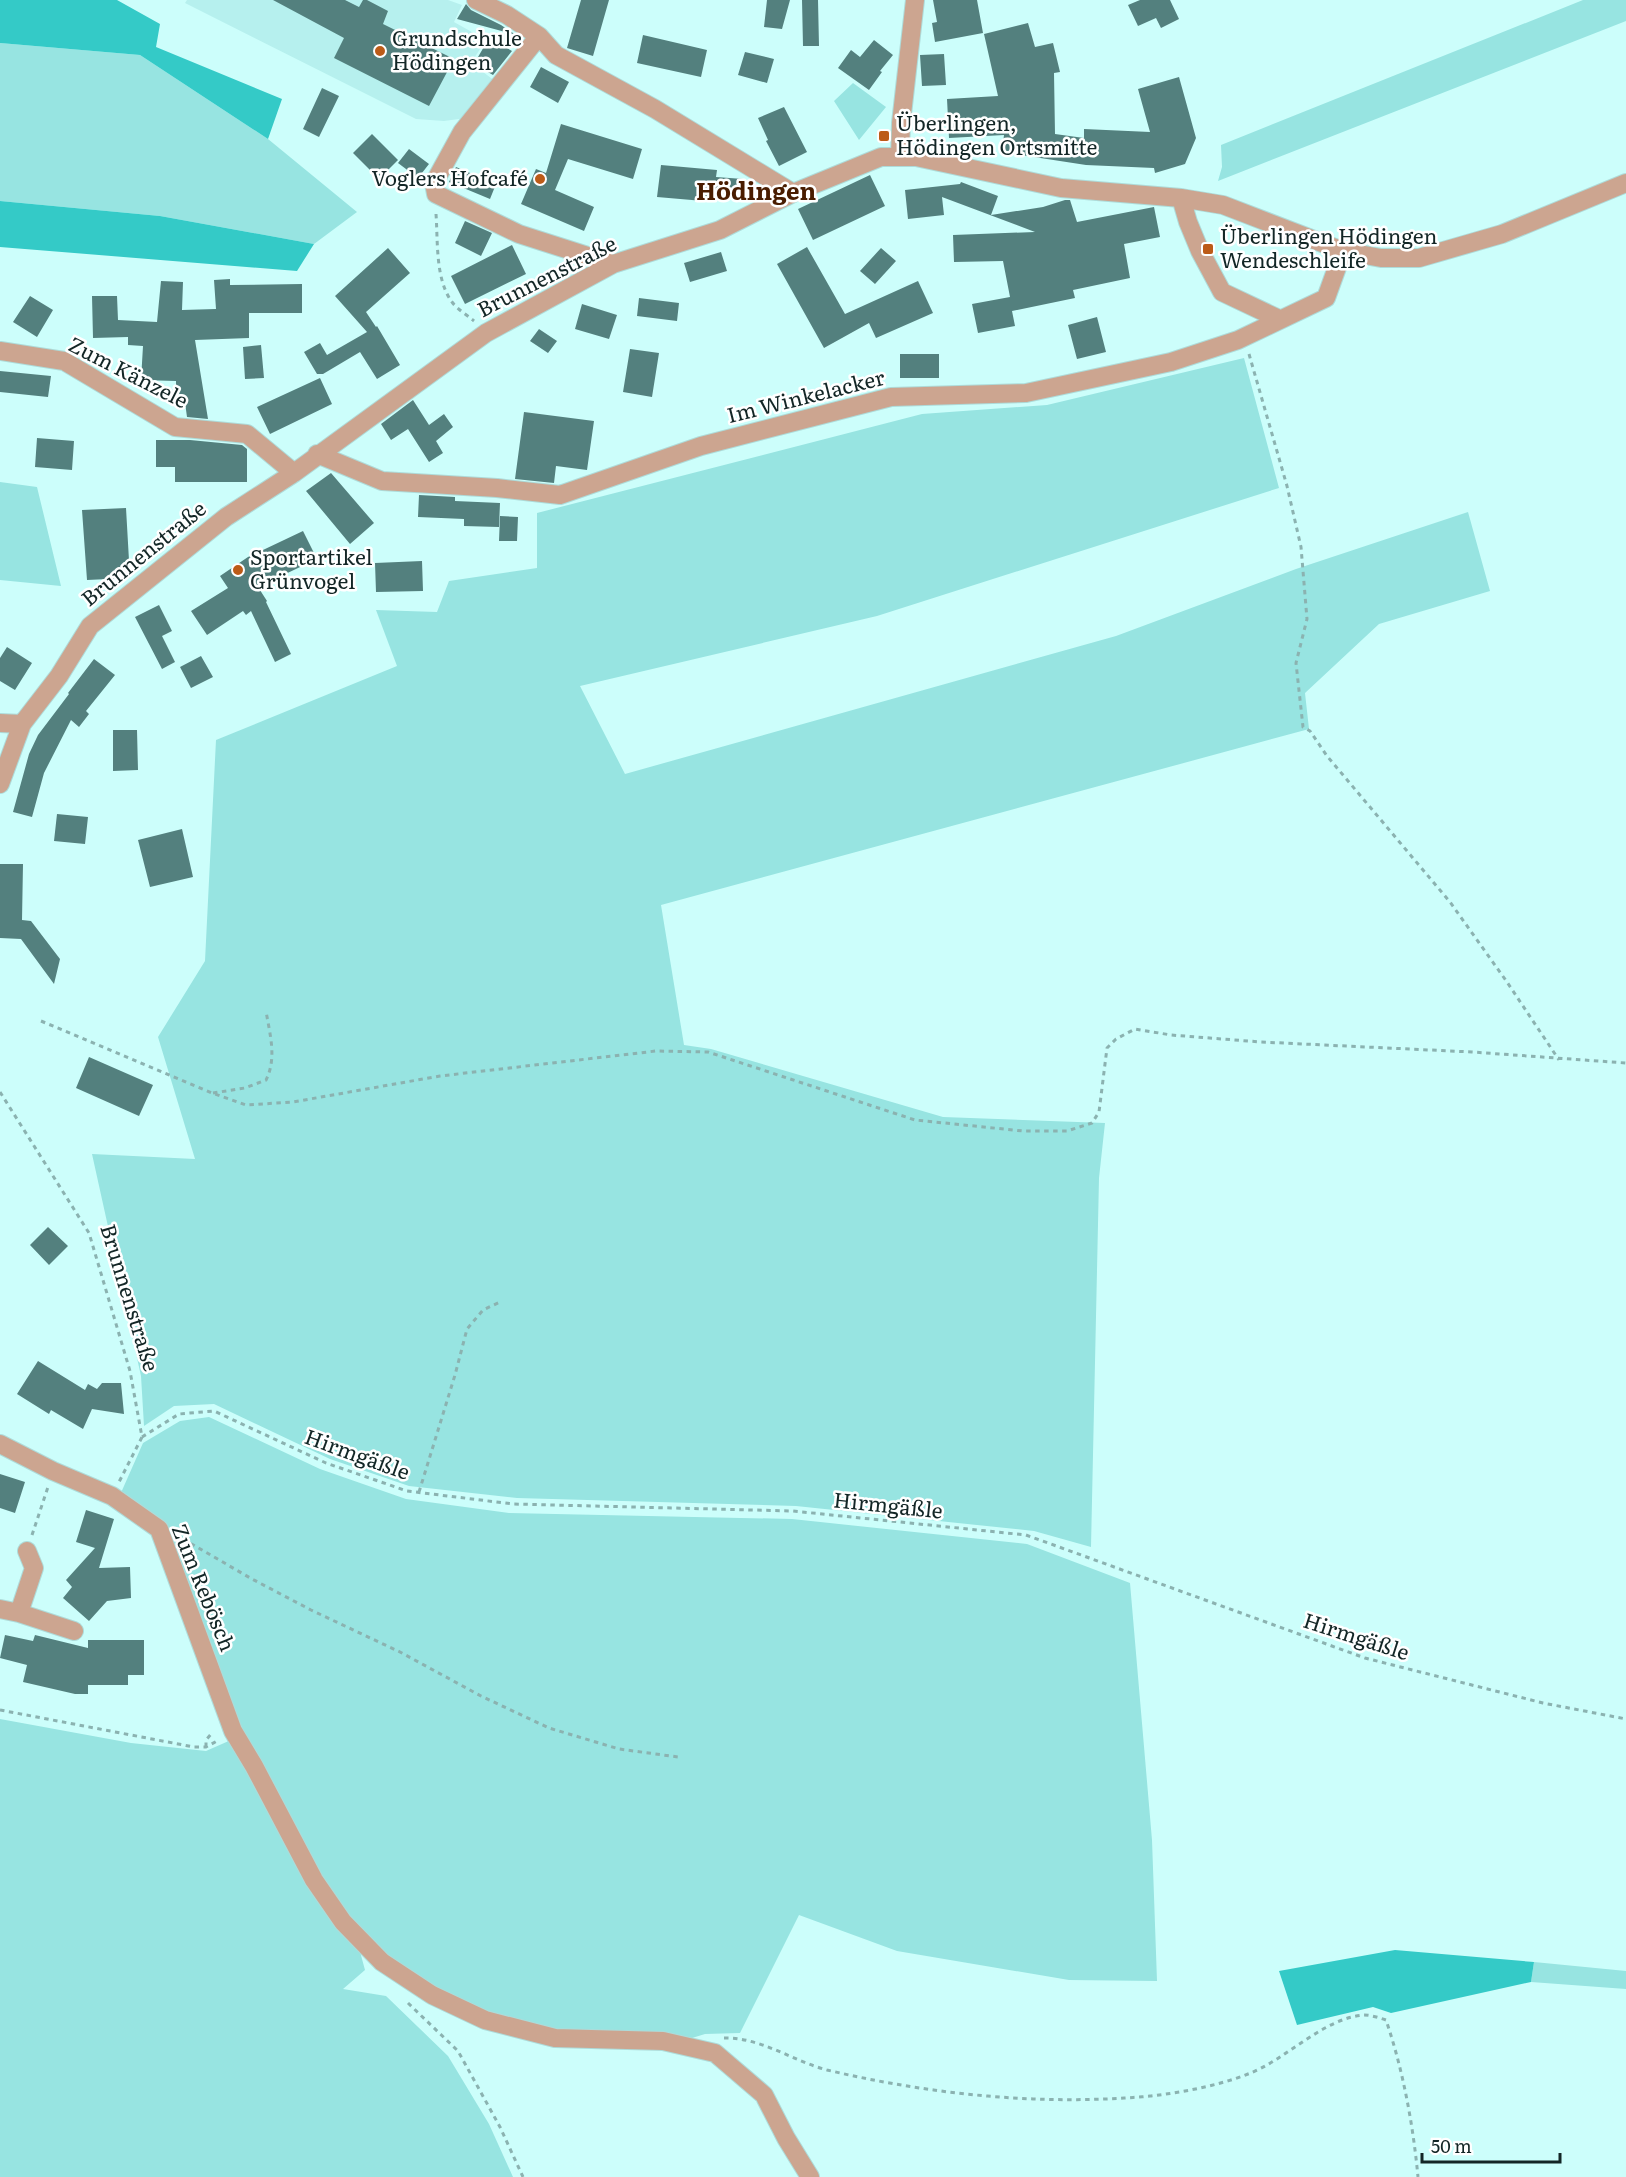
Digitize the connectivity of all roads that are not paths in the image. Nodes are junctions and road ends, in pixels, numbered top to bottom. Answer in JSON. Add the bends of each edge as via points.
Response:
{"nodes":[{"id":1,"x":476,"y":0,"type":"edge"},
{"id":2,"x":915,"y":0,"type":"edge"},
{"id":3,"x":539,"y":36,"type":"junction"},
{"id":4,"x":900,"y":156,"type":"junction"},
{"id":5,"x":1626,"y":183,"type":"edge"},
{"id":6,"x":793,"y":193,"type":"junction"},
{"id":7,"x":1181,"y":198,"type":"junction"},
{"id":8,"x":1343,"y":251,"type":"junction"},
{"id":9,"x":613,"y":264,"type":"junction"},
{"id":10,"x":1279,"y":319,"type":"junction"},
{"id":11,"x":0,"y":351,"type":"edge"},
{"id":12,"x":318,"y":454,"type":"junction"},
{"id":13,"x":294,"y":473,"type":"junction"},
{"id":14,"x":0,"y":723,"type":"edge"},
{"id":15,"x":22,"y":724,"type":"junction"},
{"id":16,"x":0,"y":784,"type":"edge"},
{"id":17,"x":0,"y":1443,"type":"edge"},
{"id":18,"x":27,"y":1551,"type":"road end"},
{"id":19,"x":0,"y":1608,"type":"edge"},
{"id":20,"x":19,"y":1612,"type":"junction"},
{"id":21,"x":74,"y":1631,"type":"dead end"},
{"id":22,"x":810,"y":2177,"type":"edge"}],
"edges":[{"from":1,"to":3,"type":"street"},
{"from":2,"to":4,"type":"street"},
{"from":3,"to":6,"type":"street","via":[[556,55],[655,109]]},
{"from":3,"to":9,"type":"street","via":[[462,132],[434,183],[436,194],[519,234]]},
{"from":4,"to":6,"type":"street","name":"Brunnenstraße","via":[[881,157]]},
{"from":4,"to":7,"type":"street","name":"Brunnenstraße","via":[[1061,188]]},
{"from":5,"to":8,"type":"street","name":"Brunnenstraße","via":[[1502,234],[1419,258],[1381,258]]},
{"from":6,"to":9,"type":"street","name":"Brunnenstraße","via":[[720,230]]},
{"from":7,"to":8,"type":"street","name":"Brunnenstraße","via":[[1222,205]]},
{"from":7,"to":10,"type":"street","via":[[1192,231],[1222,292]]},
{"from":8,"to":10,"type":"street","name":"Im Winkelacker","via":[[1326,298]]},
{"from":9,"to":12,"type":"street","name":"Brunnenstraße","via":[[486,333]]},
{"from":10,"to":12,"type":"street","name":"Im Winkelacker","via":[[1238,340],[1171,363],[1026,393],[891,397],[701,446],[560,495],[382,481]]},
{"from":11,"to":13,"type":"street","name":"Zum Känzele","via":[[64,361],[175,427],[248,434]]},
{"from":12,"to":13,"type":"street","name":"Brunnenstraße"},
{"from":13,"to":15,"type":"street","name":"Brunnenstraße","via":[[226,517],[90,626],[59,676]]},
{"from":14,"to":15,"type":"street"},
{"from":15,"to":16,"type":"street","name":"Brunnenstraße"},
{"from":17,"to":22,"type":"street","name":"Zum Rebösch","via":[[112,1496],[159,1529],[233,1731],[314,1880],[343,1922],[382,1962],[432,1995],[485,2020],[555,2038],[663,2041],[715,2053],[764,2095]]},
{"from":18,"to":20,"type":"street","via":[[34,1568]]},
{"from":19,"to":20,"type":"street"},
{"from":20,"to":21,"type":"street"}]}
